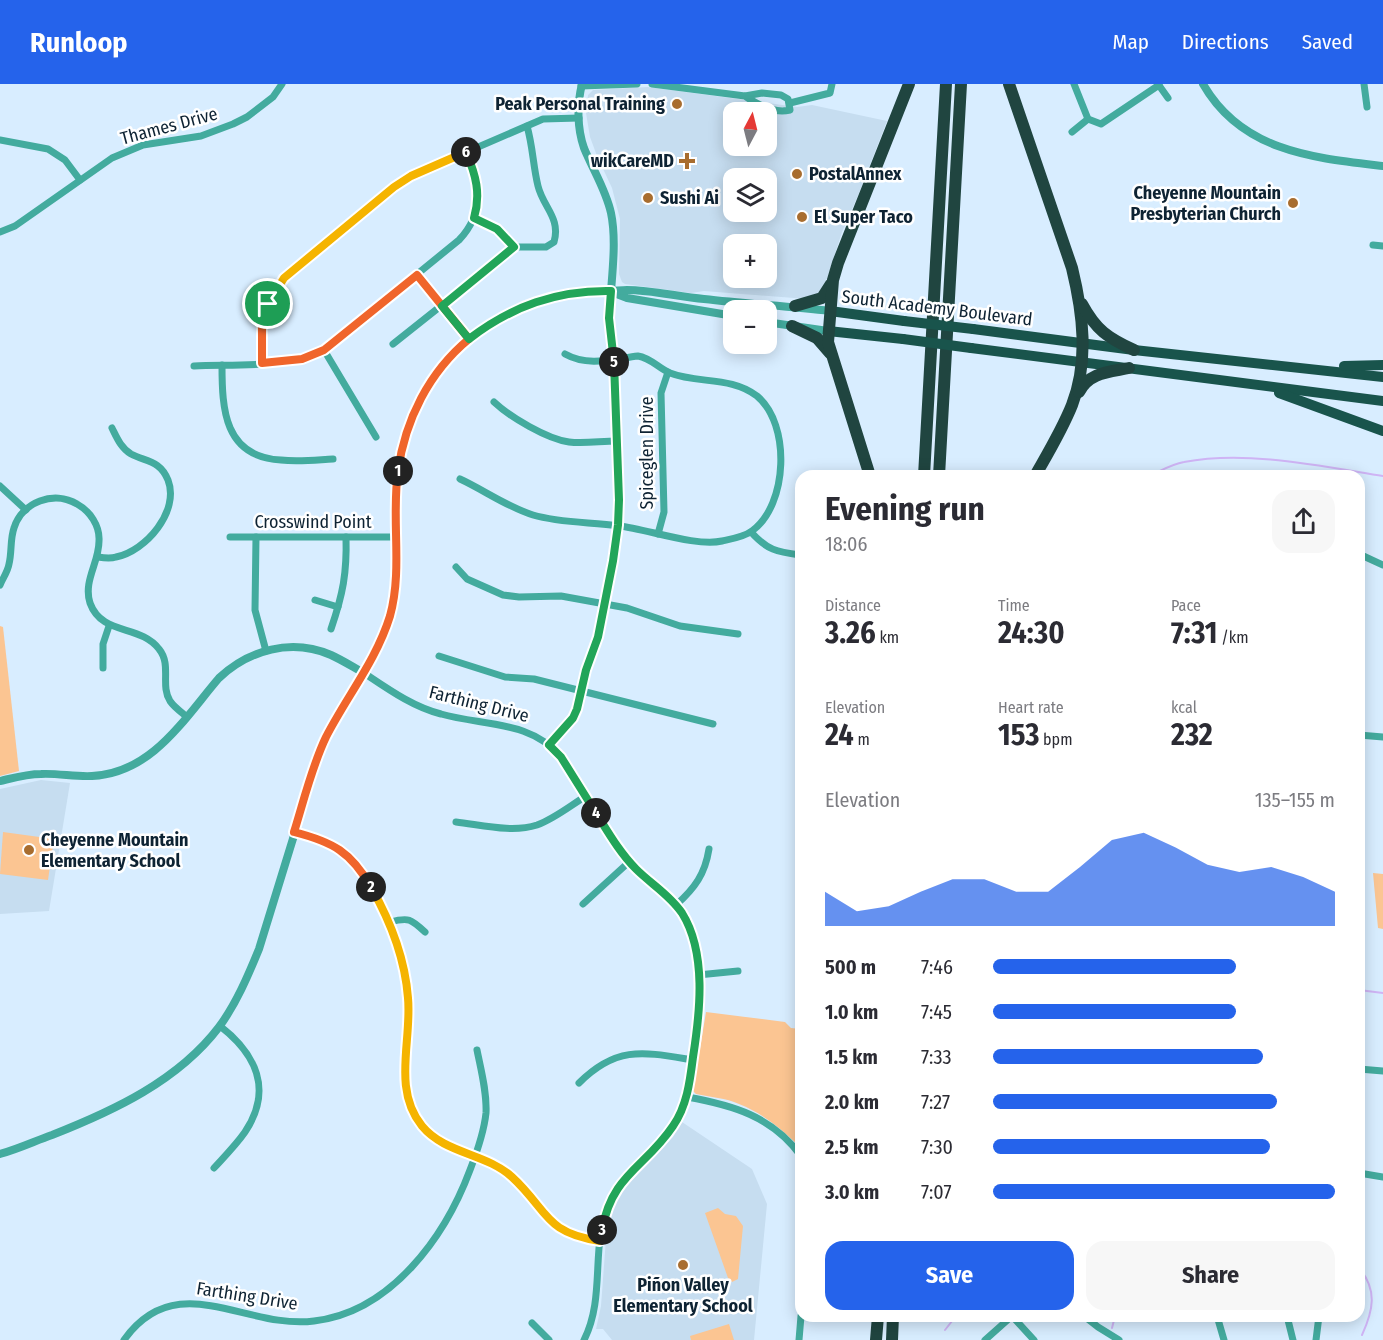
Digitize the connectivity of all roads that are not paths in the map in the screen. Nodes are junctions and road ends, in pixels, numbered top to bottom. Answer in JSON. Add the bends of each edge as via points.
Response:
{"nodes":[{"id":1,"x":282,"y":84,"type":"edge"},
{"id":2,"x":637,"y":84,"type":"edge"},
{"id":3,"x":653,"y":84,"type":"edge"},
{"id":4,"x":832,"y":84,"type":"edge"},
{"id":5,"x":909,"y":84,"type":"edge"},
{"id":6,"x":946,"y":84,"type":"edge"},
{"id":7,"x":961,"y":84,"type":"edge"},
{"id":8,"x":1008,"y":84,"type":"edge"},
{"id":9,"x":1074,"y":84,"type":"edge"},
{"id":10,"x":1159,"y":84,"type":"edge"},
{"id":11,"x":1203,"y":84,"type":"edge"},
{"id":12,"x":1364,"y":84,"type":"edge"},
{"id":13,"x":581,"y":85,"type":"edge"},
{"id":14,"x":746,"y":96,"type":"junction"},
{"id":15,"x":1168,"y":98,"type":"dead end"},
{"id":16,"x":790,"y":103,"type":"junction"},
{"id":17,"x":1366,"y":107,"type":"dead end"},
{"id":18,"x":579,"y":118,"type":"junction"},
{"id":19,"x":1088,"y":119,"type":"junction"},
{"id":20,"x":527,"y":126,"type":"junction"},
{"id":21,"x":1072,"y":132,"type":"dead end"},
{"id":22,"x":0,"y":140,"type":"edge"},
{"id":23,"x":466,"y":152,"type":"junction"},
{"id":24,"x":1383,"y":166,"type":"edge"},
{"id":25,"x":80,"y":180,"type":"junction"},
{"id":26,"x":474,"y":218,"type":"junction"},
{"id":27,"x":0,"y":232,"type":"edge"},
{"id":28,"x":1373,"y":245,"type":"dead end"},
{"id":29,"x":1383,"y":246,"type":"edge"},
{"id":30,"x":514,"y":247,"type":"junction"},
{"id":31,"x":417,"y":275,"type":"junction"},
{"id":32,"x":833,"y":280,"type":"junction"},
{"id":33,"x":611,"y":291,"type":"junction"},
{"id":34,"x":1080,"y":299,"type":"junction"},
{"id":35,"x":442,"y":306,"type":"junction"},
{"id":36,"x":795,"y":306,"type":"junction"},
{"id":37,"x":830,"y":311,"type":"junction"},
{"id":38,"x":723,"y":314,"type":"edge"},
{"id":39,"x":777,"y":324,"type":"edge"},
{"id":40,"x":792,"y":326,"type":"junction"},
{"id":41,"x":828,"y":331,"type":"junction"},
{"id":42,"x":469,"y":339,"type":"junction"},
{"id":43,"x":393,"y":344,"type":"dead end"},
{"id":44,"x":1082,"y":344,"type":"junction"},
{"id":45,"x":324,"y":350,"type":"junction"},
{"id":46,"x":1134,"y":350,"type":"junction"},
{"id":47,"x":565,"y":354,"type":"dead end"},
{"id":48,"x":830,"y":354,"type":"junction"},
{"id":49,"x":613,"y":359,"type":"junction"},
{"id":50,"x":1082,"y":362,"type":"junction"},
{"id":51,"x":262,"y":363,"type":"junction"},
{"id":52,"x":222,"y":365,"type":"junction"},
{"id":53,"x":1383,"y":365,"type":"edge"},
{"id":54,"x":194,"y":366,"type":"dead end"},
{"id":55,"x":1129,"y":368,"type":"junction"},
{"id":56,"x":1315,"y":368,"type":"junction"},
{"id":57,"x":668,"y":372,"type":"junction"},
{"id":58,"x":1383,"y":376,"type":"edge"},
{"id":59,"x":1235,"y":382,"type":"junction"},
{"id":60,"x":1383,"y":401,"type":"edge"},
{"id":61,"x":494,"y":402,"type":"dead end"},
{"id":62,"x":1072,"y":404,"type":"junction"},
{"id":63,"x":112,"y":428,"type":"dead end"},
{"id":64,"x":1383,"y":431,"type":"edge"},
{"id":65,"x":376,"y":437,"type":"dead end"},
{"id":66,"x":616,"y":441,"type":"junction"},
{"id":67,"x":333,"y":459,"type":"dead end"},
{"id":68,"x":868,"y":470,"type":"edge"},
{"id":69,"x":924,"y":470,"type":"edge"},
{"id":70,"x":939,"y":470,"type":"edge"},
{"id":71,"x":1038,"y":470,"type":"edge"},
{"id":72,"x":460,"y":480,"type":"dead end"},
{"id":73,"x":0,"y":486,"type":"edge"},
{"id":74,"x":26,"y":510,"type":"junction"},
{"id":75,"x":618,"y":525,"type":"junction"},
{"id":76,"x":751,"y":532,"type":"junction"},
{"id":77,"x":658,"y":534,"type":"junction"},
{"id":78,"x":230,"y":537,"type":"dead end"},
{"id":79,"x":256,"y":537,"type":"junction"},
{"id":80,"x":346,"y":537,"type":"junction"},
{"id":81,"x":396,"y":537,"type":"junction"},
{"id":82,"x":795,"y":555,"type":"edge"},
{"id":83,"x":98,"y":557,"type":"junction"},
{"id":84,"x":1365,"y":557,"type":"edge"},
{"id":85,"x":1383,"y":565,"type":"edge"},
{"id":86,"x":456,"y":567,"type":"dead end"},
{"id":87,"x":0,"y":585,"type":"edge"},
{"id":88,"x":315,"y":600,"type":"dead end"},
{"id":89,"x":605,"y":604,"type":"junction"},
{"id":90,"x":338,"y":607,"type":"junction"},
{"id":91,"x":109,"y":626,"type":"junction"},
{"id":92,"x":331,"y":629,"type":"dead end"},
{"id":93,"x":738,"y":634,"type":"dead end"},
{"id":94,"x":266,"y":651,"type":"junction"},
{"id":95,"x":439,"y":656,"type":"dead end"},
{"id":96,"x":103,"y":668,"type":"dead end"},
{"id":97,"x":364,"y":673,"type":"junction"},
{"id":98,"x":582,"y":691,"type":"junction"},
{"id":99,"x":186,"y":716,"type":"junction"},
{"id":100,"x":713,"y":724,"type":"dead end"},
{"id":101,"x":1365,"y":736,"type":"edge"},
{"id":102,"x":1383,"y":737,"type":"edge"},
{"id":103,"x":549,"y":745,"type":"junction"},
{"id":104,"x":0,"y":782,"type":"edge"},
{"id":105,"x":586,"y":796,"type":"junction"},
{"id":106,"x":456,"y":822,"type":"dead end"},
{"id":107,"x":294,"y":832,"type":"junction"},
{"id":108,"x":709,"y":849,"type":"dead end"},
{"id":109,"x":629,"y":862,"type":"junction"},
{"id":110,"x":583,"y":904,"type":"dead end"},
{"id":111,"x":676,"y":905,"type":"junction"},
{"id":112,"x":390,"y":922,"type":"junction"},
{"id":113,"x":425,"y":932,"type":"dead end"},
{"id":114,"x":738,"y":971,"type":"dead end"},
{"id":115,"x":698,"y":975,"type":"junction"},
{"id":116,"x":220,"y":1026,"type":"junction"},
{"id":117,"x":477,"y":1050,"type":"dead end"},
{"id":118,"x":693,"y":1060,"type":"junction"},
{"id":119,"x":1365,"y":1070,"type":"edge"},
{"id":120,"x":1383,"y":1071,"type":"edge"},
{"id":121,"x":579,"y":1083,"type":"dead end"},
{"id":122,"x":687,"y":1097,"type":"junction"},
{"id":123,"x":795,"y":1150,"type":"edge"},
{"id":124,"x":0,"y":1154,"type":"edge"},
{"id":125,"x":475,"y":1156,"type":"junction"},
{"id":126,"x":214,"y":1168,"type":"dead end"},
{"id":127,"x":1365,"y":1174,"type":"edge"},
{"id":128,"x":1383,"y":1177,"type":"edge"},
{"id":129,"x":600,"y":1241,"type":"junction"},
{"id":130,"x":800,"y":1322,"type":"edge"},
{"id":131,"x":878,"y":1322,"type":"edge"},
{"id":132,"x":893,"y":1322,"type":"edge"},
{"id":133,"x":1005,"y":1322,"type":"edge"},
{"id":134,"x":1018,"y":1322,"type":"edge"},
{"id":135,"x":1092,"y":1322,"type":"edge"},
{"id":136,"x":1220,"y":1322,"type":"edge"},
{"id":137,"x":1288,"y":1322,"type":"edge"},
{"id":138,"x":1318,"y":1322,"type":"edge"},
{"id":139,"x":532,"y":1323,"type":"dead end"},
{"id":140,"x":124,"y":1340,"type":"edge"},
{"id":141,"x":549,"y":1340,"type":"edge"},
{"id":142,"x":584,"y":1340,"type":"edge"},
{"id":143,"x":799,"y":1340,"type":"edge"},
{"id":144,"x":876,"y":1340,"type":"edge"},
{"id":145,"x":892,"y":1340,"type":"edge"},
{"id":146,"x":985,"y":1340,"type":"edge"},
{"id":147,"x":1034,"y":1340,"type":"edge"},
{"id":148,"x":1119,"y":1340,"type":"edge"},
{"id":149,"x":1224,"y":1340,"type":"edge"},
{"id":150,"x":1293,"y":1340,"type":"edge"},
{"id":151,"x":1316,"y":1340,"type":"edge"}],
"edges":[{"from":1,"to":25,"type":"street","name":"Thames Drive","via":[[268,102],[233,124],[201,136],[143,145],[112,158]]},
{"from":2,"to":13,"type":"street"},
{"from":3,"to":14,"type":"street"},
{"from":4,"to":16,"type":"street","via":[[828,94]]},
{"from":5,"to":32,"type":"highway"},
{"from":6,"to":69,"type":"highway"},
{"from":7,"to":70,"type":"highway"},
{"from":8,"to":34,"type":"highway"},
{"from":9,"to":19,"type":"street"},
{"from":10,"to":15,"type":"street"},
{"from":10,"to":19,"type":"street","via":[[1101,124]]},
{"from":11,"to":24,"type":"street","via":[[1234,120],[1268,143],[1302,155]]},
{"from":12,"to":17,"type":"street"},
{"from":13,"to":18,"type":"street"},
{"from":14,"to":16,"type":"street","via":[[781,95]]},
{"from":14,"to":16,"type":"street","via":[[779,111],[790,110]]},
{"from":18,"to":20,"type":"street","via":[[543,119]]},
{"from":18,"to":33,"type":"street","via":[[584,147],[611,214]]},
{"from":19,"to":21,"type":"street"},
{"from":20,"to":23,"type":"street"},
{"from":20,"to":30,"type":"street","via":[[539,189],[551,211],[556,232],[554,242],[546,247]]},
{"from":22,"to":25,"type":"street","via":[[48,149],[65,159]]},
{"from":23,"to":26,"type":"street","via":[[478,190]]},
{"from":23,"to":51,"type":"street","via":[[394,187],[284,278],[264,315]]},
{"from":25,"to":27,"type":"street","name":"Thames Drive","via":[[15,226]]},
{"from":26,"to":30,"type":"street","via":[[497,229]]},
{"from":26,"to":31,"type":"street","via":[[459,240]]},
{"from":28,"to":29,"type":"street"},
{"from":30,"to":35,"type":"street"},
{"from":31,"to":35,"type":"street"},
{"from":31,"to":45,"type":"street"},
{"from":32,"to":36,"type":"highway","via":[[822,298]]},
{"from":32,"to":37,"type":"highway"},
{"from":33,"to":36,"type":"street","name":"South Academy Boulevard"},
{"from":33,"to":38,"type":"street","via":[[627,298]]},
{"from":33,"to":42,"type":"street","name":"South Academy Boulevard","via":[[580,291],[542,299],[507,313]]},
{"from":33,"to":49,"type":"street"},
{"from":34,"to":44,"type":"highway"},
{"from":34,"to":46,"type":"highway","via":[[1103,334]]},
{"from":35,"to":42,"type":"street"},
{"from":35,"to":43,"type":"street"},
{"from":36,"to":37,"type":"street","name":"South Academy Boulevard"},
{"from":37,"to":41,"type":"highway"},
{"from":37,"to":44,"type":"highway","name":"South Academy Boulevard","bridge":true},
{"from":39,"to":40,"type":"street","name":"South Academy Boulevard"},
{"from":40,"to":41,"type":"street","name":"South Academy Boulevard"},
{"from":40,"to":48,"type":"highway","via":[[817,338]]},
{"from":41,"to":48,"type":"highway"},
{"from":41,"to":50,"type":"highway","name":"South Academy Boulevard","bridge":true},
{"from":42,"to":81,"type":"street","name":"South Academy Boulevard","via":[[429,384],[404,439],[397,475]]},
{"from":44,"to":46,"type":"highway","name":"South Academy Boulevard"},
{"from":44,"to":50,"type":"highway"},
{"from":45,"to":51,"type":"street","via":[[295,361]]},
{"from":45,"to":65,"type":"street"},
{"from":46,"to":56,"type":"highway","name":"South Academy Boulevard"},
{"from":47,"to":49,"type":"street","via":[[582,362]]},
{"from":48,"to":68,"type":"highway"},
{"from":49,"to":57,"type":"street","via":[[645,357]]},
{"from":49,"to":66,"type":"street"},
{"from":50,"to":55,"type":"highway","name":"South Academy Boulevard"},
{"from":50,"to":62,"type":"highway"},
{"from":51,"to":52,"type":"street"},
{"from":52,"to":54,"type":"street"},
{"from":52,"to":67,"type":"street","via":[[224,414],[229,428],[250,452],[280,460]]},
{"from":53,"to":56,"type":"highway"},
{"from":55,"to":59,"type":"highway","name":"South Academy Boulevard"},
{"from":55,"to":62,"type":"highway","via":[[1089,379]]},
{"from":56,"to":58,"type":"highway","name":"South Academy Boulevard"},
{"from":57,"to":76,"type":"street","via":[[746,388],[758,397],[774,421],[780,455],[778,490],[768,513]]},
{"from":57,"to":77,"type":"street","name":"Spiceglen Drive","via":[[661,393],[664,512]]},
{"from":59,"to":60,"type":"highway","name":"South Academy Boulevard"},
{"from":59,"to":64,"type":"highway","via":[[1294,398]]},
{"from":61,"to":66,"type":"street","via":[[560,440]]},
{"from":62,"to":71,"type":"highway"},
{"from":63,"to":83,"type":"street","via":[[124,448],[161,469],[171,492],[163,518],[144,544],[118,557]]},
{"from":66,"to":75,"type":"street"},
{"from":72,"to":75,"type":"street","via":[[532,515]]},
{"from":73,"to":74,"type":"street"},
{"from":74,"to":83,"type":"street","via":[[54,498],[83,507],[98,530]]},
{"from":74,"to":87,"type":"street","via":[[14,527],[10,563]]},
{"from":75,"to":77,"type":"street"},
{"from":75,"to":89,"type":"street"},
{"from":76,"to":77,"type":"street","via":[[719,542]]},
{"from":76,"to":82,"type":"street","via":[[766,547]]},
{"from":78,"to":79,"type":"street","name":"Crosswind Point"},
{"from":79,"to":80,"type":"street","name":"Crosswind Point"},
{"from":79,"to":94,"type":"street","via":[[255,610]]},
{"from":80,"to":81,"type":"street","name":"Crosswind Point"},
{"from":80,"to":90,"type":"street","via":[[344,585]]},
{"from":81,"to":97,"type":"street","name":"South Academy Boulevard","via":[[390,614]]},
{"from":83,"to":91,"type":"street","via":[[88,582],[88,594],[94,612]]},
{"from":84,"to":85,"type":"street"},
{"from":86,"to":89,"type":"street","via":[[466,579],[503,595],[561,596]]},
{"from":88,"to":90,"type":"street"},
{"from":89,"to":93,"type":"street","via":[[680,626]]},
{"from":89,"to":98,"type":"street"},
{"from":90,"to":92,"type":"street"},
{"from":91,"to":96,"type":"street","via":[[103,644]]},
{"from":91,"to":99,"type":"street","via":[[144,635],[160,649],[167,667],[167,694]]},
{"from":94,"to":97,"type":"street","name":"Farthing Drive","via":[[288,647],[317,650]]},
{"from":94,"to":99,"type":"street","name":"Farthing Drive","via":[[229,669]]},
{"from":95,"to":98,"type":"street","via":[[505,677],[534,679]]},
{"from":97,"to":103,"type":"street","name":"Farthing Drive","via":[[425,709],[526,731]]},
{"from":97,"to":107,"type":"street","name":"South Academy Boulevard","via":[[320,751]]},
{"from":98,"to":100,"type":"street"},
{"from":98,"to":103,"type":"street","via":[[573,718]]},
{"from":99,"to":104,"type":"street","name":"Farthing Drive","via":[[163,745],[122,771],[88,776],[35,774]]},
{"from":101,"to":102,"type":"street"},
{"from":103,"to":105,"type":"street","name":"Farthing Drive"},
{"from":105,"to":106,"type":"street","via":[[527,828]]},
{"from":105,"to":109,"type":"street","name":"Farthing Drive"},
{"from":107,"to":112,"type":"street","via":[[322,839],[349,856],[364,874]]},
{"from":107,"to":116,"type":"street","name":"South Academy Boulevard","via":[[259,950]]},
{"from":108,"to":111,"type":"street","via":[[702,877]]},
{"from":109,"to":110,"type":"street"},
{"from":109,"to":111,"type":"street","name":"Farthing Drive"},
{"from":111,"to":115,"type":"street","name":"Farthing Drive","via":[[692,935]]},
{"from":112,"to":113,"type":"street","via":[[413,920]]},
{"from":112,"to":125,"type":"street","via":[[403,961],[408,999],[408,1101],[428,1132],[443,1144]]},
{"from":114,"to":115,"type":"street"},
{"from":115,"to":118,"type":"street","name":"Farthing Drive","via":[[699,1010]]},
{"from":116,"to":124,"type":"street","name":"South Academy Boulevard","via":[[186,1061],[132,1099]]},
{"from":116,"to":126,"type":"street","via":[[247,1051],[257,1078],[258,1097],[244,1134]]},
{"from":117,"to":125,"type":"street","name":"Farthing Drive","via":[[486,1112]]},
{"from":118,"to":121,"type":"street","via":[[629,1054],[607,1060]]},
{"from":118,"to":122,"type":"street","name":"Farthing Drive"},
{"from":119,"to":120,"type":"street"},
{"from":122,"to":123,"type":"street","via":[[752,1114]]},
{"from":122,"to":129,"type":"street","name":"Farthing Drive","via":[[671,1130],[614,1193]]},
{"from":125,"to":129,"type":"street","via":[[512,1177],[560,1229],[576,1237]]},
{"from":125,"to":140,"type":"street","name":"Farthing Drive","via":[[459,1197],[431,1244],[404,1274],[362,1305],[328,1319],[290,1322],[208,1304],[176,1305],[144,1319]]},
{"from":127,"to":128,"type":"street"},
{"from":129,"to":142,"type":"street","name":"Farthing Drive","via":[[596,1307]]},
{"from":130,"to":143,"type":"street"},
{"from":131,"to":144,"type":"highway"},
{"from":132,"to":145,"type":"highway"},
{"from":133,"to":146,"type":"street"},
{"from":134,"to":147,"type":"street"},
{"from":135,"to":148,"type":"street"},
{"from":136,"to":149,"type":"street"},
{"from":137,"to":150,"type":"street"},
{"from":138,"to":151,"type":"street"},
{"from":139,"to":141,"type":"street"}]}
